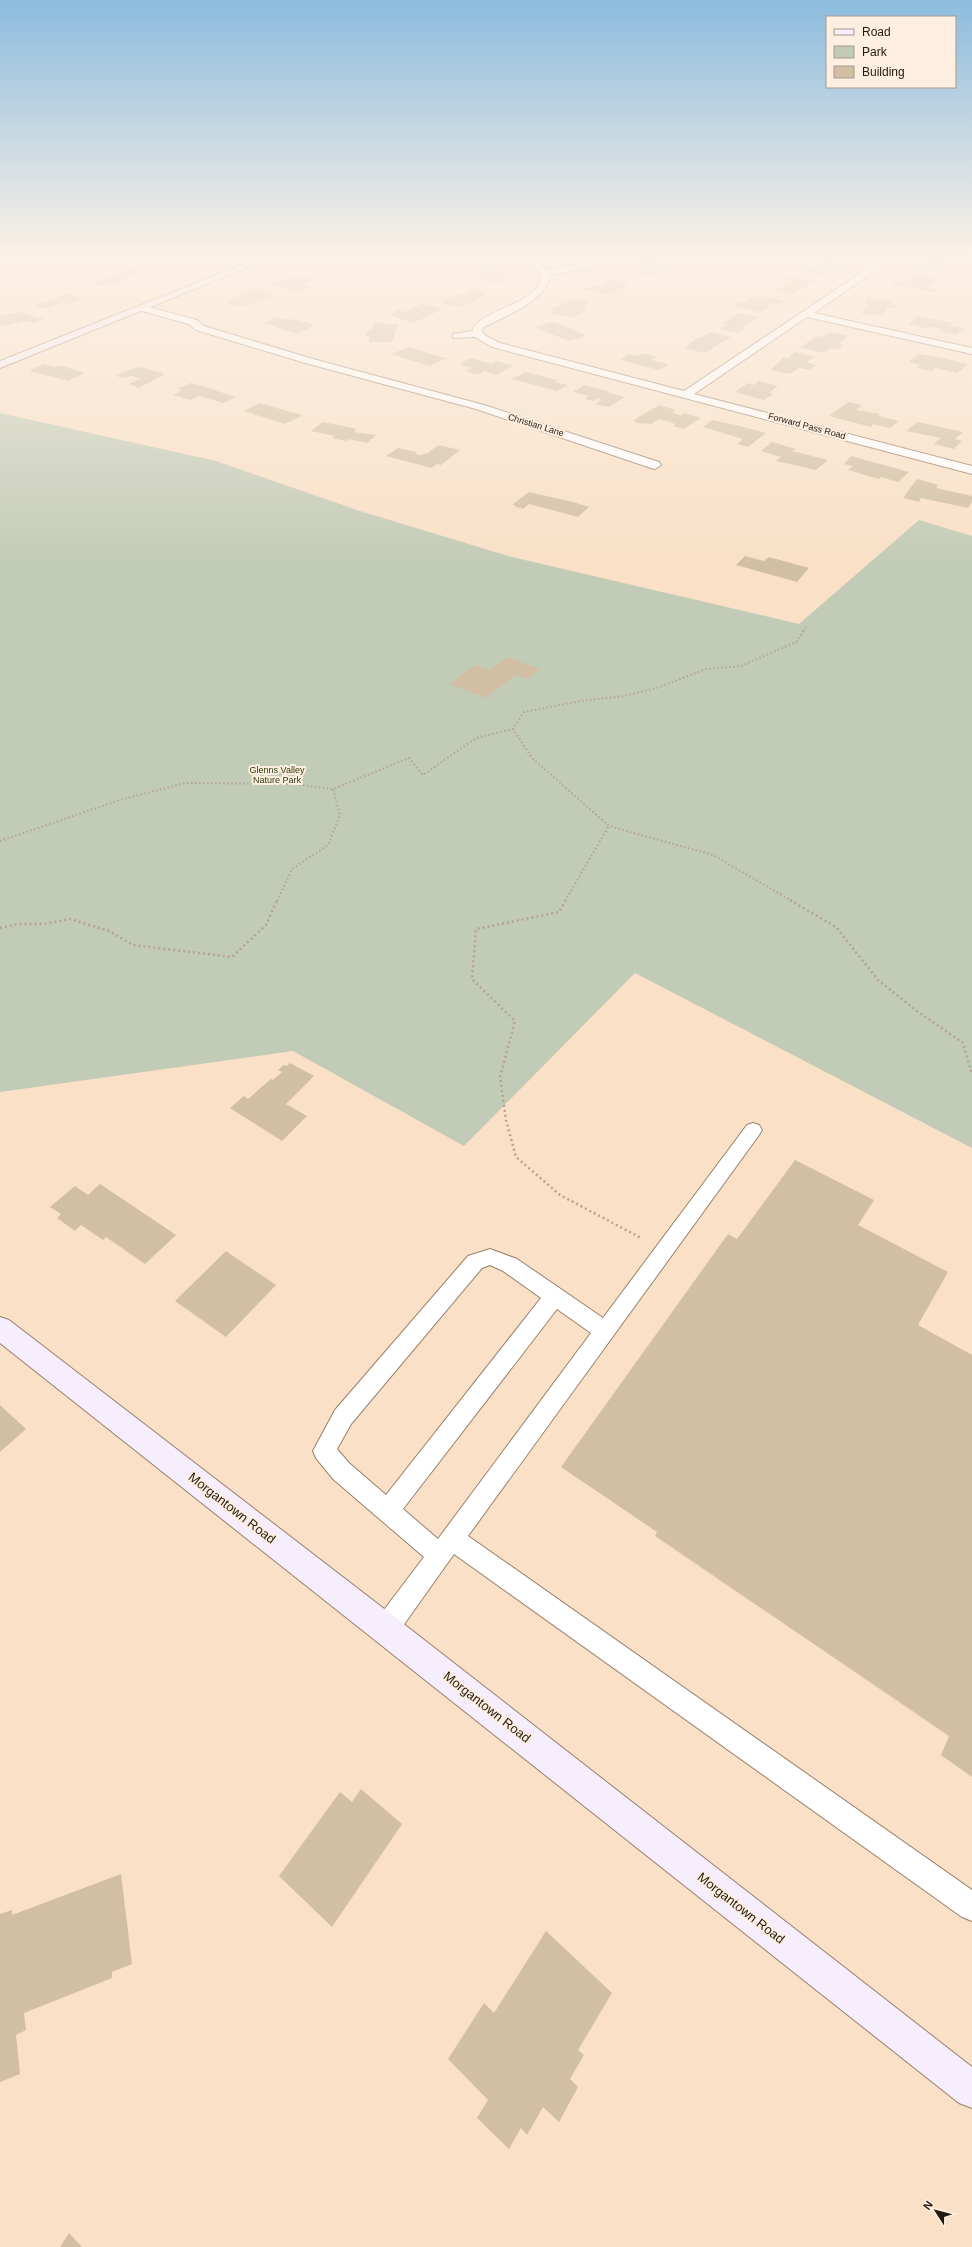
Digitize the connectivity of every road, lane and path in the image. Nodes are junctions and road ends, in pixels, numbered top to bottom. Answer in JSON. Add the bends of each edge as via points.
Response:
{"nodes":[{"id":1,"x":20,"y":357,"type":"edge"},
{"id":2,"x":296,"y":357,"type":"edge"},
{"id":3,"x":542,"y":357,"type":"edge"},
{"id":4,"x":741,"y":357,"type":"edge"},
{"id":5,"x":0,"y":365,"type":"edge"},
{"id":6,"x":685,"y":394,"type":"junction"},
{"id":7,"x":655,"y":465,"type":"dead end"},
{"id":8,"x":972,"y":470,"type":"edge"},
{"id":9,"x":806,"y":627,"type":"dead end"},
{"id":10,"x":514,"y":729,"type":"junction"},
{"id":11,"x":333,"y":789,"type":"junction"},
{"id":12,"x":609,"y":826,"type":"junction"},
{"id":13,"x":0,"y":842,"type":"edge"},
{"id":14,"x":0,"y":928,"type":"edge"},
{"id":15,"x":972,"y":1075,"type":"edge"},
{"id":16,"x":753,"y":1130,"type":"dead end"},
{"id":17,"x":642,"y":1238,"type":"dead end"},
{"id":18,"x":555,"y":1296,"type":"junction"},
{"id":19,"x":605,"y":1331,"type":"junction"},
{"id":20,"x":4,"y":1337,"type":"edge"},
{"id":21,"x":388,"y":1510,"type":"junction"},
{"id":22,"x":445,"y":1546,"type":"junction"},
{"id":23,"x":386,"y":1628,"type":"junction"},
{"id":24,"x":972,"y":1907,"type":"edge"},
{"id":25,"x":972,"y":2090,"type":"edge"}],
"edges":[{"from":1,"to":5,"type":"main road"},
{"from":2,"to":7,"type":"street","name":"Christian Lane","via":[[480,407]]},
{"from":3,"to":6,"type":"street","name":"Forward Pass Road"},
{"from":4,"to":6,"type":"street"},
{"from":6,"to":8,"type":"street","name":"Forward Pass Road"},
{"from":9,"to":10,"type":"path","via":[[796,642],[741,666],[706,669],[660,687],[624,696],[524,712]]},
{"from":10,"to":11,"type":"path","via":[[476,738],[423,776],[409,758]]},
{"from":10,"to":12,"type":"path","via":[[532,758]]},
{"from":11,"to":13,"type":"path","via":[[294,784],[185,783],[120,800]]},
{"from":11,"to":14,"type":"path","via":[[340,815],[328,845],[292,869],[266,925],[232,957],[133,945],[109,931],[70,919]]},
{"from":12,"to":15,"type":"path","via":[[713,855],[836,927],[878,980],[963,1043]]},
{"from":12,"to":17,"type":"path","via":[[559,912],[476,930],[472,979],[515,1021],[500,1077],[506,1120],[516,1157],[560,1195]]},
{"from":16,"to":19,"type":"lane"},
{"from":18,"to":19,"type":"lane"},
{"from":18,"to":21,"type":"lane"},
{"from":18,"to":21,"type":"lane","via":[[510,1265],[490,1257],[475,1262],[343,1417],[324,1452],[341,1472]]},
{"from":19,"to":22,"type":"lane"},
{"from":20,"to":23,"type":"main road","name":"Morgantown Road"},
{"from":21,"to":22,"type":"lane"},
{"from":22,"to":23,"type":"lane"},
{"from":22,"to":24,"type":"lane"},
{"from":23,"to":25,"type":"main road","name":"Morgantown Road"}]}
